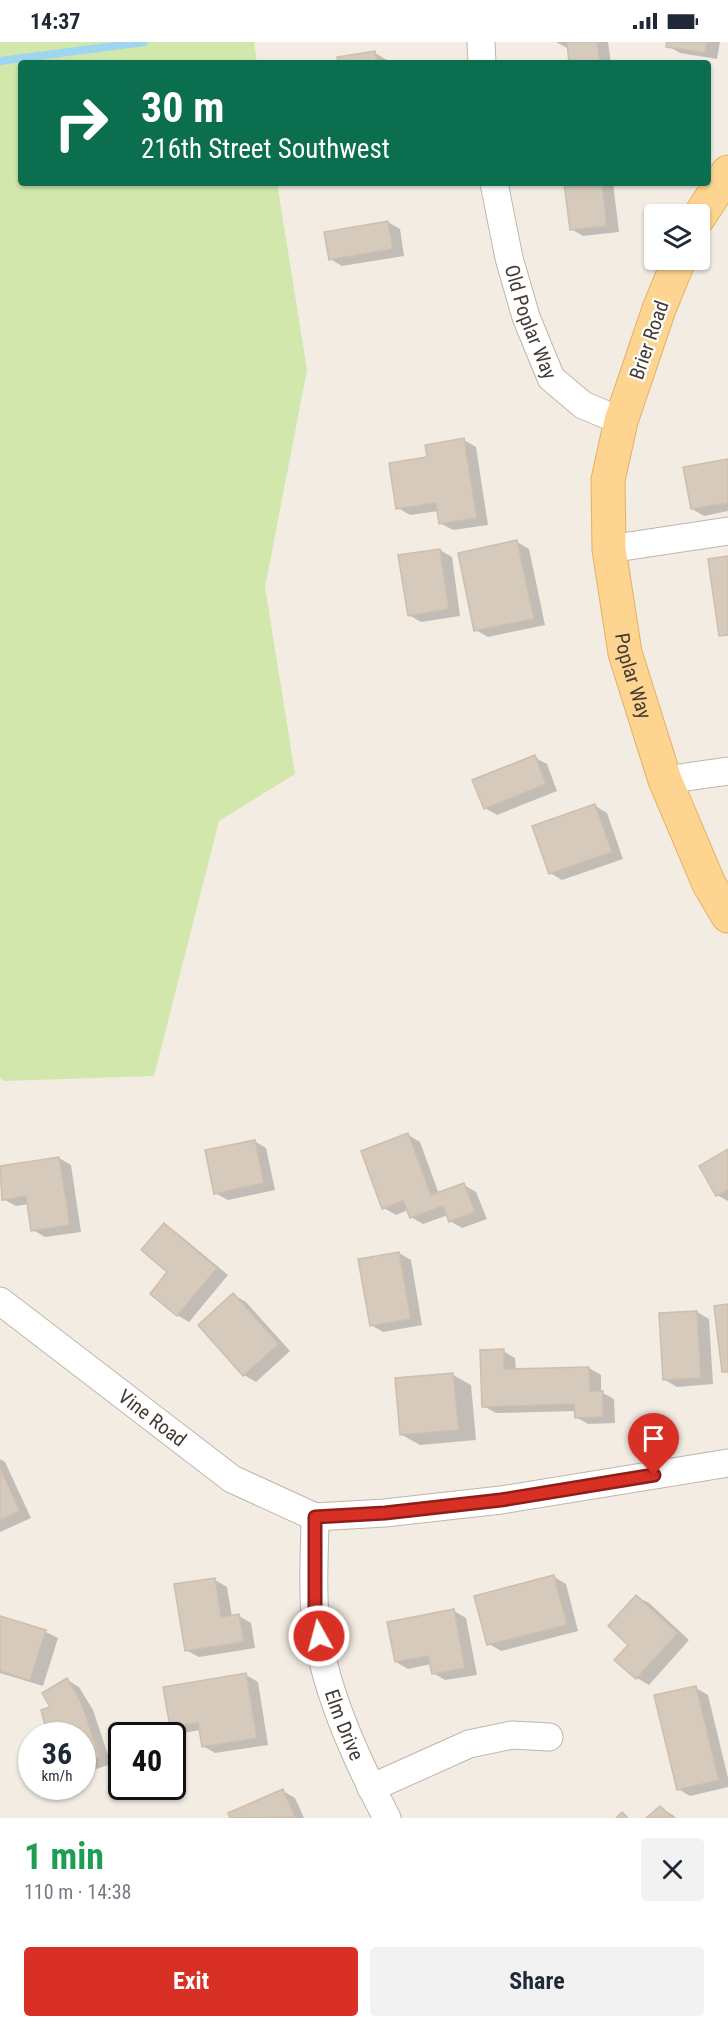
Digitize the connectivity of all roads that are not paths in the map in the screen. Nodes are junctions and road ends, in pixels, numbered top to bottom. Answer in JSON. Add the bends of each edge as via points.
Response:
{"nodes":[{"id":1,"x":480,"y":42,"type":"edge"},
{"id":2,"x":482,"y":60,"type":"edge"},
{"id":3,"x":728,"y":172,"type":"edge"},
{"id":4,"x":495,"y":186,"type":"edge"},
{"id":5,"x":707,"y":204,"type":"edge"},
{"id":6,"x":675,"y":270,"type":"edge"},
{"id":7,"x":621,"y":421,"type":"junction"},
{"id":8,"x":728,"y":531,"type":"edge"},
{"id":9,"x":609,"y":549,"type":"junction"},
{"id":10,"x":728,"y":771,"type":"edge"},
{"id":11,"x":664,"y":780,"type":"junction"},
{"id":12,"x":728,"y":916,"type":"edge"},
{"id":13,"x":5,"y":1313,"type":"edge"},
{"id":14,"x":728,"y":1463,"type":"edge"},
{"id":15,"x":315,"y":1517,"type":"junction"},
{"id":16,"x":549,"y":1737,"type":"dead end"},
{"id":17,"x":371,"y":1788,"type":"junction"},
{"id":18,"x":387,"y":1818,"type":"edge"}],
"edges":[{"from":1,"to":2,"type":"street"},
{"from":3,"to":5,"type":"main road"},
{"from":4,"to":7,"type":"street","name":"Old Poplar Way","via":[[526,317],[552,378],[583,405]]},
{"from":6,"to":7,"type":"main road","name":"Brier Road"},
{"from":7,"to":9,"type":"main road","name":"Poplar Way","via":[[608,480]]},
{"from":8,"to":9,"type":"street"},
{"from":9,"to":11,"type":"main road","name":"Poplar Way","via":[[624,653]]},
{"from":10,"to":11,"type":"street"},
{"from":11,"to":12,"type":"main road","name":"Poplar Way","via":[[709,884]]},
{"from":13,"to":15,"type":"street","name":"Vine Road","via":[[232,1479]]},
{"from":14,"to":15,"type":"street","via":[[501,1500]]},
{"from":15,"to":17,"type":"street","name":"Elm Drive","via":[[315,1615],[322,1657],[335,1702]]},
{"from":16,"to":17,"type":"street","via":[[512,1735],[469,1744]]},
{"from":17,"to":18,"type":"street","name":"Elm Drive"}]}
